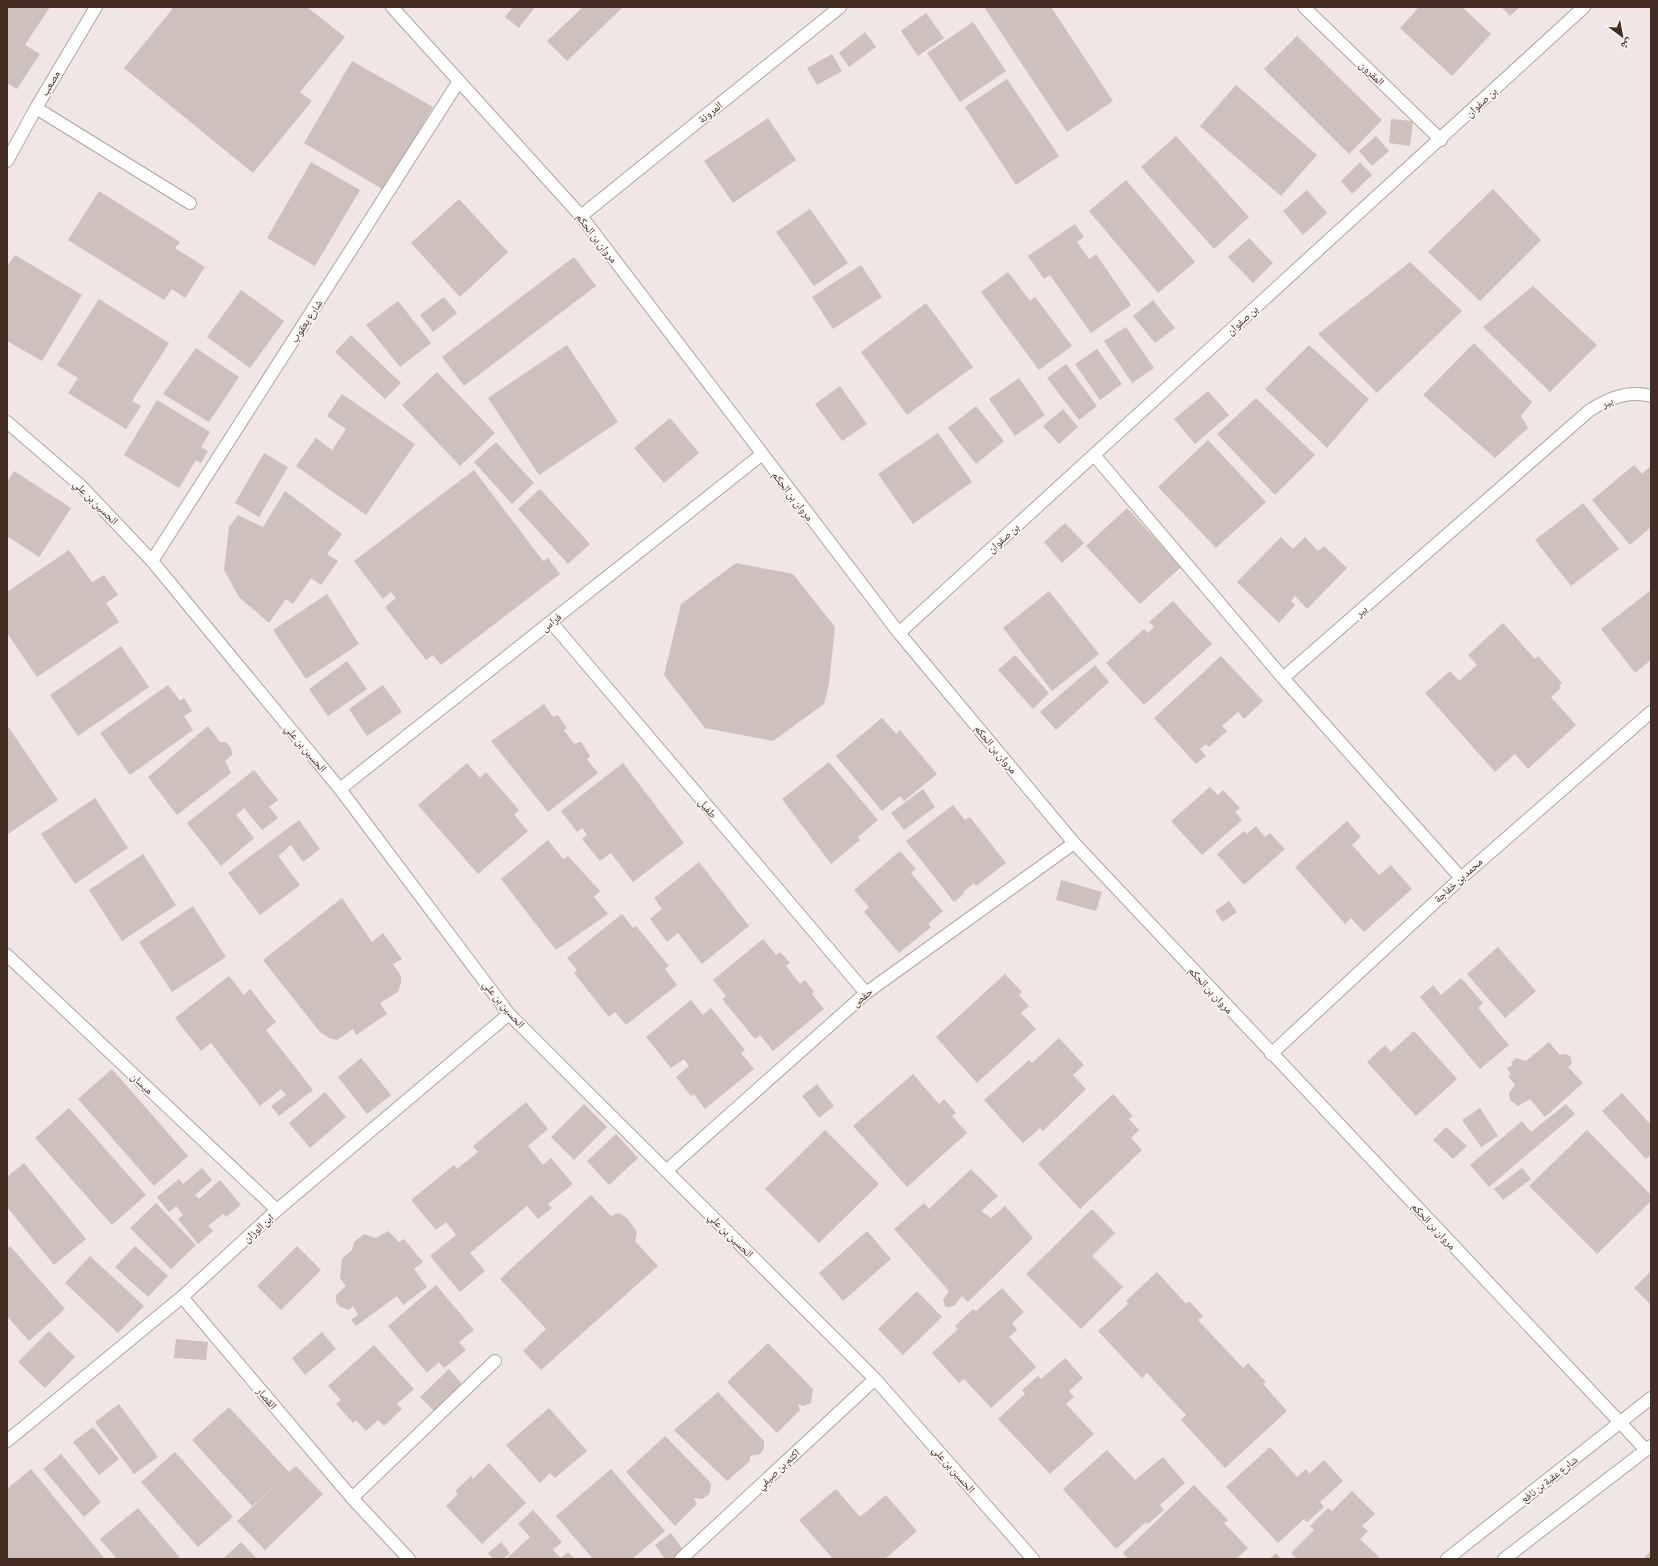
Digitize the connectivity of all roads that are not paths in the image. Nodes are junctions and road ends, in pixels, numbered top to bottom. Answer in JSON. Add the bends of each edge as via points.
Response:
{"nodes":[{"id":1,"x":96,"y":7,"type":"edge"},
{"id":2,"x":392,"y":7,"type":"edge"},
{"id":3,"x":840,"y":7,"type":"edge"},
{"id":4,"x":1304,"y":7,"type":"edge"},
{"id":5,"x":1584,"y":7,"type":"edge"},
{"id":6,"x":459,"y":81,"type":"junction"},
{"id":7,"x":36,"y":108,"type":"junction"},
{"id":8,"x":1440,"y":140,"type":"junction"},
{"id":9,"x":7,"y":161,"type":"edge"},
{"id":10,"x":190,"y":203,"type":"dead end"},
{"id":11,"x":581,"y":216,"type":"junction"},
{"id":12,"x":1651,"y":396,"type":"edge"},
{"id":13,"x":7,"y":422,"type":"edge"},
{"id":14,"x":761,"y":455,"type":"junction"},
{"id":15,"x":1094,"y":455,"type":"junction"},
{"id":16,"x":152,"y":561,"type":"junction"},
{"id":17,"x":551,"y":622,"type":"junction"},
{"id":18,"x":899,"y":633,"type":"junction"},
{"id":19,"x":1282,"y":678,"type":"junction"},
{"id":20,"x":1651,"y":712,"type":"edge"},
{"id":21,"x":340,"y":789,"type":"junction"},
{"id":22,"x":1074,"y":843,"type":"junction"},
{"id":23,"x":1460,"y":878,"type":"junction"},
{"id":24,"x":7,"y":955,"type":"edge"},
{"id":25,"x":866,"y":993,"type":"junction"},
{"id":26,"x":509,"y":1014,"type":"junction"},
{"id":27,"x":1271,"y":1054,"type":"junction"},
{"id":28,"x":666,"y":1171,"type":"junction"},
{"id":29,"x":277,"y":1210,"type":"junction"},
{"id":30,"x":182,"y":1297,"type":"junction"},
{"id":31,"x":495,"y":1361,"type":"dead end"},
{"id":32,"x":875,"y":1380,"type":"junction"},
{"id":33,"x":1651,"y":1398,"type":"edge"},
{"id":34,"x":1621,"y":1424,"type":"junction"},
{"id":35,"x":7,"y":1441,"type":"edge"},
{"id":36,"x":1649,"y":1448,"type":"edge"},
{"id":37,"x":352,"y":1498,"type":"junction"},
{"id":38,"x":409,"y":1559,"type":"edge"},
{"id":39,"x":681,"y":1559,"type":"edge"},
{"id":40,"x":1033,"y":1559,"type":"edge"},
{"id":41,"x":1447,"y":1559,"type":"edge"},
{"id":42,"x":1504,"y":1559,"type":"edge"}],
"edges":[{"from":1,"to":7,"type":"street","name":"مصعب"},
{"from":2,"to":6,"type":"street","name":"مروان بن الحكم"},
{"from":3,"to":11,"type":"street","name":"المرونة"},
{"from":4,"to":8,"type":"street","name":"المقرون"},
{"from":5,"to":8,"type":"street","name":"بن صفوان"},
{"from":6,"to":11,"type":"street","name":"مروان بن الحكم"},
{"from":6,"to":16,"type":"street","name":"شارع يعقوب"},
{"from":7,"to":9,"type":"street","name":"مصعب"},
{"from":7,"to":10,"type":"street"},
{"from":8,"to":15,"type":"street","name":"بن صفوان"},
{"from":11,"to":14,"type":"street","name":"مروان بن الحكم"},
{"from":12,"to":19,"type":"street","name":"بير","via":[[1640,393],[1610,398],[1590,410]]},
{"from":13,"to":16,"type":"street","name":"الحسين بن علي","via":[[81,486]]},
{"from":14,"to":17,"type":"street","name":"فراس"},
{"from":14,"to":18,"type":"street","name":"مروان بن الحكم"},
{"from":15,"to":18,"type":"street","name":"بن صفوان"},
{"from":15,"to":19,"type":"street"},
{"from":16,"to":21,"type":"street","name":"الحسين بن علي"},
{"from":17,"to":21,"type":"street","name":"فراس"},
{"from":17,"to":25,"type":"street","name":"طفيل"},
{"from":18,"to":22,"type":"street","name":"مروان بن الحكم"},
{"from":19,"to":23,"type":"street"},
{"from":20,"to":23,"type":"street","name":"محمد بن خفاجة"},
{"from":21,"to":26,"type":"street","name":"الحسين بن علي"},
{"from":22,"to":25,"type":"street","name":"حفص"},
{"from":22,"to":27,"type":"street","name":"مروان بن الحكم"},
{"from":23,"to":27,"type":"street","name":"محمد بن خفاجة"},
{"from":24,"to":29,"type":"street","name":"ميسان"},
{"from":25,"to":28,"type":"street","name":"حفص"},
{"from":26,"to":28,"type":"street","name":"الحسين بن علي"},
{"from":26,"to":29,"type":"street","name":"ابن الوزان"},
{"from":27,"to":34,"type":"street","name":"مروان بن الحكم"},
{"from":28,"to":32,"type":"street","name":"الحسين بن علي"},
{"from":29,"to":30,"type":"street","name":"ابن الوزان"},
{"from":30,"to":35,"type":"street","name":"ابن الوزان"},
{"from":30,"to":37,"type":"street","name":"القصار"},
{"from":31,"to":37,"type":"street"},
{"from":32,"to":39,"type":"street","name":"اكثم بن صيفي"},
{"from":32,"to":40,"type":"street","name":"الحسين بن علي"},
{"from":33,"to":34,"type":"street","name":"شارع عقبة بن نافع"},
{"from":34,"to":36,"type":"street","name":"مروان بن الحكم"},
{"from":34,"to":41,"type":"street","name":"شارع عقبة بن نافع"},
{"from":36,"to":42,"type":"street"},
{"from":37,"to":38,"type":"street","name":"القصار"}]}
